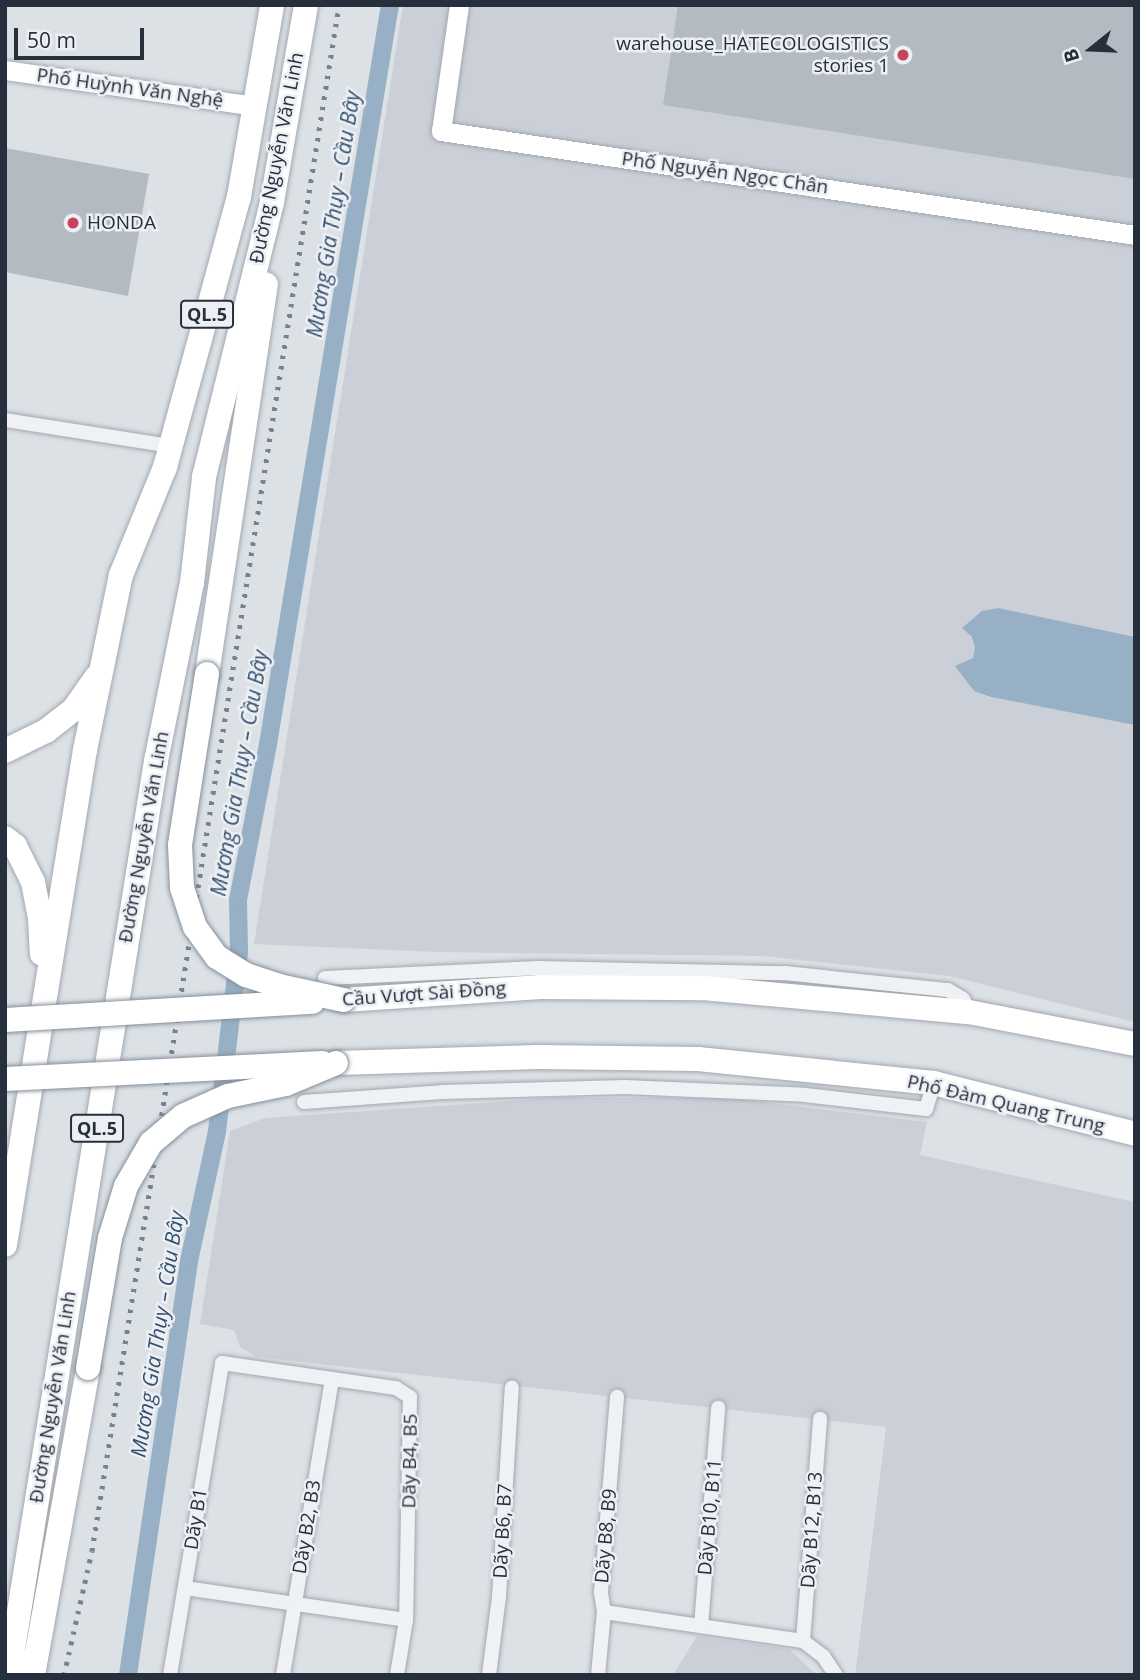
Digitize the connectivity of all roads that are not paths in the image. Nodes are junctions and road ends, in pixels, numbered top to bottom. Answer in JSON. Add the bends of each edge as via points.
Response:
{"nodes":[{"id":1,"x":272,"y":5,"type":"edge"},
{"id":2,"x":306,"y":5,"type":"edge"},
{"id":3,"x":459,"y":5,"type":"edge"},
{"id":4,"x":5,"y":70,"type":"edge"},
{"id":5,"x":255,"y":106,"type":"junction"},
{"id":6,"x":272,"y":202,"type":"junction"},
{"id":7,"x":1135,"y":234,"type":"edge"},
{"id":8,"x":5,"y":420,"type":"edge"},
{"id":9,"x":171,"y":446,"type":"junction"},
{"id":10,"x":112,"y":616,"type":"junction"},
{"id":11,"x":5,"y":751,"type":"edge"},
{"id":12,"x":5,"y":838,"type":"edge"},
{"id":13,"x":325,"y":978,"type":"dead end"},
{"id":14,"x":344,"y":1000,"type":"junction"},
{"id":15,"x":44,"y":1007,"type":"junction"},
{"id":16,"x":969,"y":1012,"type":"junction"},
{"id":17,"x":5,"y":1020,"type":"edge"},
{"id":18,"x":1135,"y":1044,"type":"edge"},
{"id":19,"x":337,"y":1063,"type":"junction"},
{"id":20,"x":5,"y":1079,"type":"edge"},
{"id":21,"x":934,"y":1083,"type":"junction"},
{"id":22,"x":32,"y":1088,"type":"junction"},
{"id":23,"x":304,"y":1102,"type":"dead end"},
{"id":24,"x":1135,"y":1134,"type":"edge"},
{"id":25,"x":5,"y":1179,"type":"edge"},
{"id":26,"x":5,"y":1245,"type":"edge"},
{"id":27,"x":222,"y":1363,"type":"joint"},
{"id":28,"x":331,"y":1379,"type":"junction"},
{"id":29,"x":512,"y":1387,"type":"dead end"},
{"id":30,"x":617,"y":1397,"type":"dead end"},
{"id":31,"x":718,"y":1408,"type":"dead end"},
{"id":32,"x":820,"y":1419,"type":"dead end"},
{"id":33,"x":185,"y":1588,"type":"junction"},
{"id":34,"x":294,"y":1604,"type":"junction"},
{"id":35,"x":604,"y":1612,"type":"junction"},
{"id":36,"x":405,"y":1620,"type":"junction"},
{"id":37,"x":701,"y":1626,"type":"junction"},
{"id":38,"x":803,"y":1642,"type":"junction"},
{"id":39,"x":834,"y":1671,"type":"edge"},
{"id":40,"x":14,"y":1675,"type":"edge"},
{"id":41,"x":33,"y":1675,"type":"edge"},
{"id":42,"x":170,"y":1675,"type":"edge"},
{"id":43,"x":283,"y":1675,"type":"edge"},
{"id":44,"x":397,"y":1675,"type":"edge"},
{"id":45,"x":489,"y":1675,"type":"edge"},
{"id":46,"x":598,"y":1675,"type":"edge"}],
"edges":[{"from":1,"to":5,"type":"highway","name":"Đường Nguyễn Văn Linh","number":"QL.5"},
{"from":2,"to":6,"type":"highway","name":"Đường Nguyễn Văn Linh","number":"QL.5"},
{"from":3,"to":7,"type":"street","name":"Phố Nguyễn Ngọc Chân","via":[[441,131]]},
{"from":4,"to":5,"type":"street","name":"Phố Huỳnh Văn Nghệ"},
{"from":5,"to":9,"type":"highway","name":"Đường Nguyễn Văn Linh","number":"QL.5","via":[[239,197]]},
{"from":6,"to":14,"type":"highway","bridge":true,"via":[[270,259],[180,845],[182,888],[195,927],[216,957],[246,975]]},
{"from":6,"to":40,"type":"highway","name":"Đường Nguyễn Văn Linh","number":"QL.5","via":[[204,477],[192,583],[156,761],[15,1636]]},
{"from":8,"to":9,"type":"street"},
{"from":9,"to":10,"type":"highway","name":"Đường Nguyễn Văn Linh","number":"QL.5","via":[[121,575]]},
{"from":10,"to":11,"type":"highway","via":[[94,681],[74,709],[46,731]]},
{"from":10,"to":15,"type":"highway","name":"Đường Nguyễn Văn Linh","number":"QL.5","via":[[85,750]]},
{"from":12,"to":15,"type":"highway","via":[[15,846],[33,882],[40,918]]},
{"from":13,"to":16,"type":"street","via":[[538,968],[785,973],[948,990],[964,999]]},
{"from":14,"to":16,"type":"highway","name":"Cầu Vượt Sài Đồng","via":[[541,987],[704,988]]},
{"from":14,"to":17,"type":"highway","name":"Cầu Vượt Sài Đồng","bridge":true},
{"from":15,"to":22,"type":"highway","name":"Đường Nguyễn Văn Linh","number":"QL.5"},
{"from":16,"to":18,"type":"highway"},
{"from":19,"to":20,"type":"highway","bridge":true},
{"from":19,"to":21,"type":"highway","name":"Phố Đàm Quang Trung","via":[[538,1057],[671,1059]]},
{"from":19,"to":41,"type":"highway","bridge":true,"via":[[286,1084],[228,1096],[183,1116],[151,1143],[126,1186],[110,1238]]},
{"from":21,"to":23,"type":"street","via":[[926,1109],[805,1095],[625,1087]]},
{"from":21,"to":24,"type":"highway","name":"Phố Đàm Quang Trung"},
{"from":22,"to":25,"type":"highway"},
{"from":22,"to":26,"type":"highway","name":"Đường Nguyễn Văn Linh","number":"QL.5"},
{"from":27,"to":28,"type":"street","name":"Dãy B4, B5"},
{"from":27,"to":33,"type":"street","name":"Dãy B1"},
{"from":28,"to":34,"type":"street","name":"Dãy B2, B3"},
{"from":28,"to":36,"type":"street","name":"Dãy B4, B5","via":[[396,1388],[410,1397]]},
{"from":29,"to":45,"type":"street","name":"Dãy B6, B7","via":[[499,1597]]},
{"from":30,"to":35,"type":"street","name":"Dãy B8, B9","via":[[601,1592]]},
{"from":31,"to":37,"type":"street","name":"Dãy B10, B11"},
{"from":32,"to":38,"type":"street","name":"Dãy B12, B13"},
{"from":33,"to":34,"type":"street"},
{"from":33,"to":42,"type":"street","name":"Dãy B1"},
{"from":34,"to":36,"type":"street"},
{"from":34,"to":43,"type":"street","name":"Dãy B2, B3"},
{"from":35,"to":37,"type":"street"},
{"from":35,"to":46,"type":"street","name":"Dãy B8, B9"},
{"from":36,"to":44,"type":"street","name":"Dãy B4, B5"},
{"from":37,"to":38,"type":"street"},
{"from":38,"to":39,"type":"street","via":[[814,1647]]}]}
